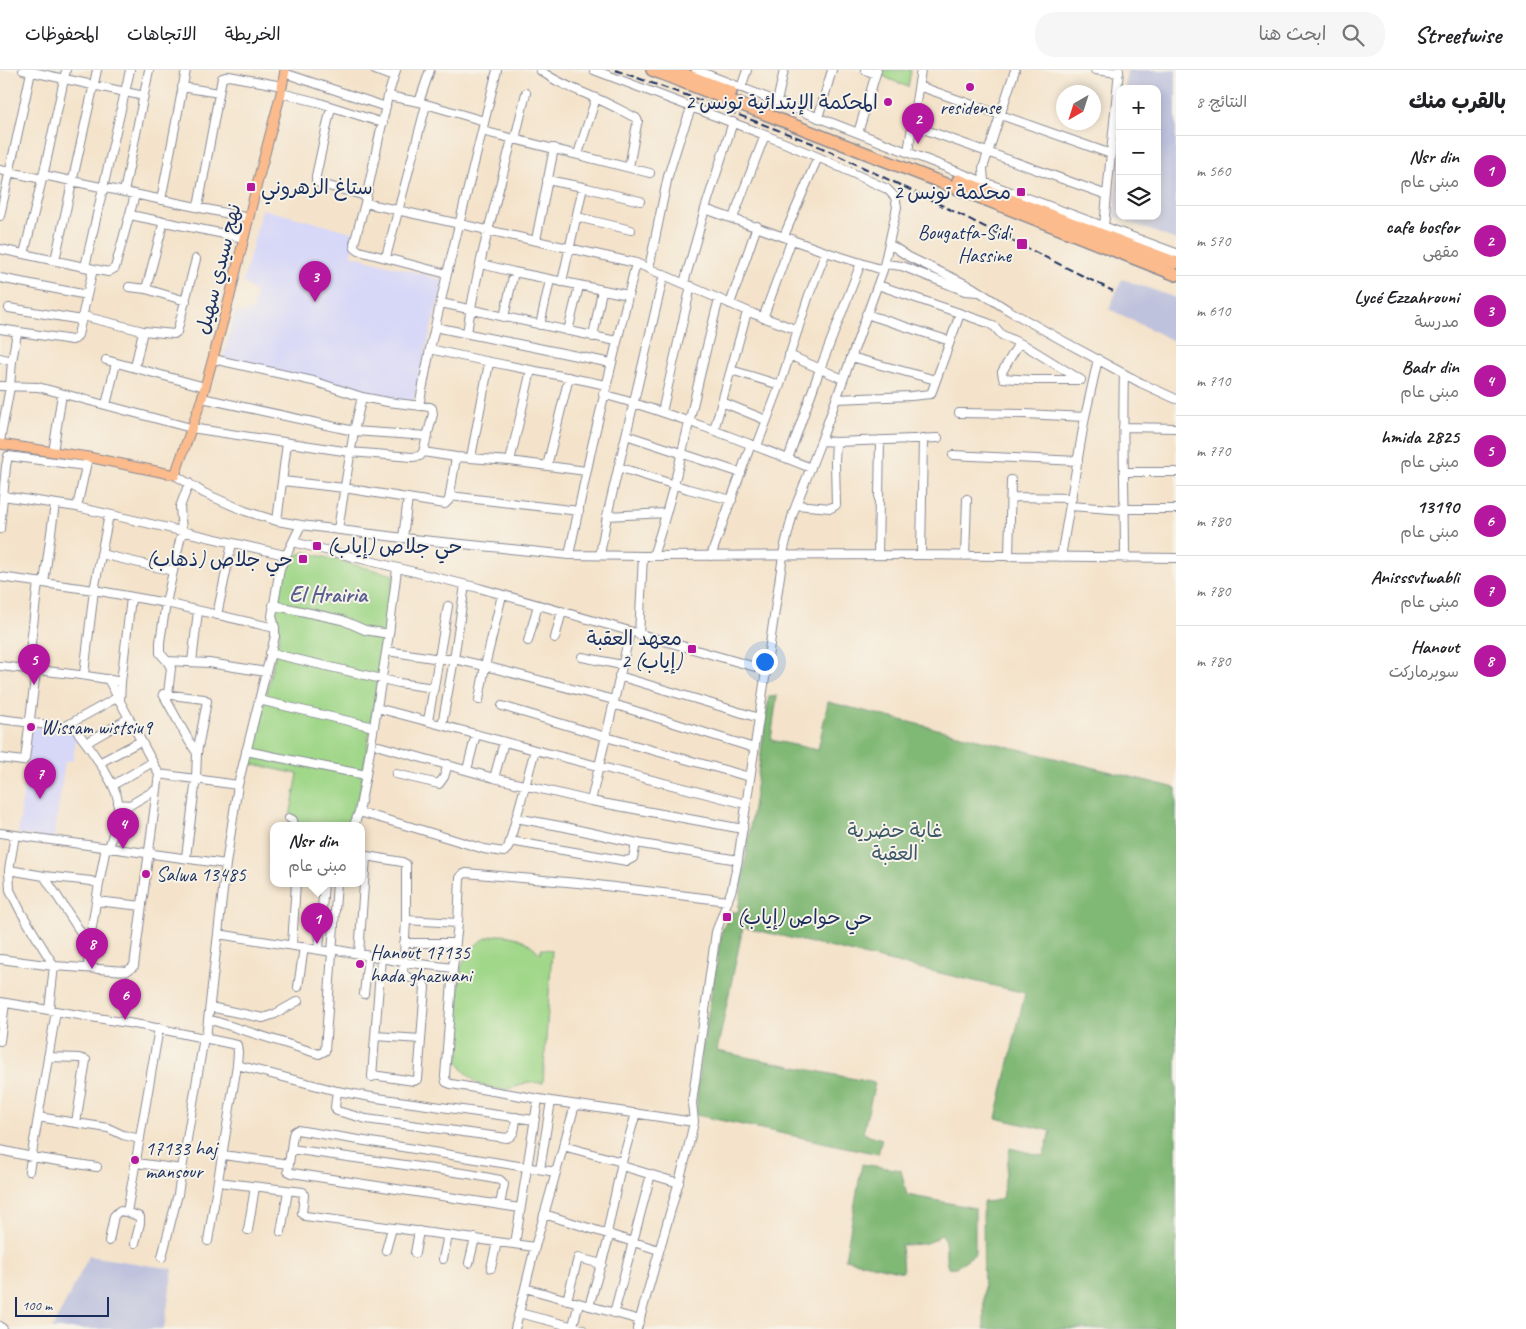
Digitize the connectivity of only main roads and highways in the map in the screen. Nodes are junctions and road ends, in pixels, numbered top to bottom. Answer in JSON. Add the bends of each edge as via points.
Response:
{"nodes":[{"id":1,"x":652,"y":70,"type":"edge"},
{"id":2,"x":674,"y":70,"type":"edge"},
{"id":3,"x":285,"y":72,"type":"edge"},
{"id":4,"x":1176,"y":263,"type":"edge"},
{"id":5,"x":1176,"y":276,"type":"edge"},
{"id":6,"x":0,"y":443,"type":"edge"}],
"edges":[{"from":1,"to":5,"type":"highway"},
{"from":2,"to":4,"type":"highway"},
{"from":3,"to":6,"type":"main road","name":"نهج سيدي سهيل","via":[[213,359],[175,474],[87,461]]}]}
